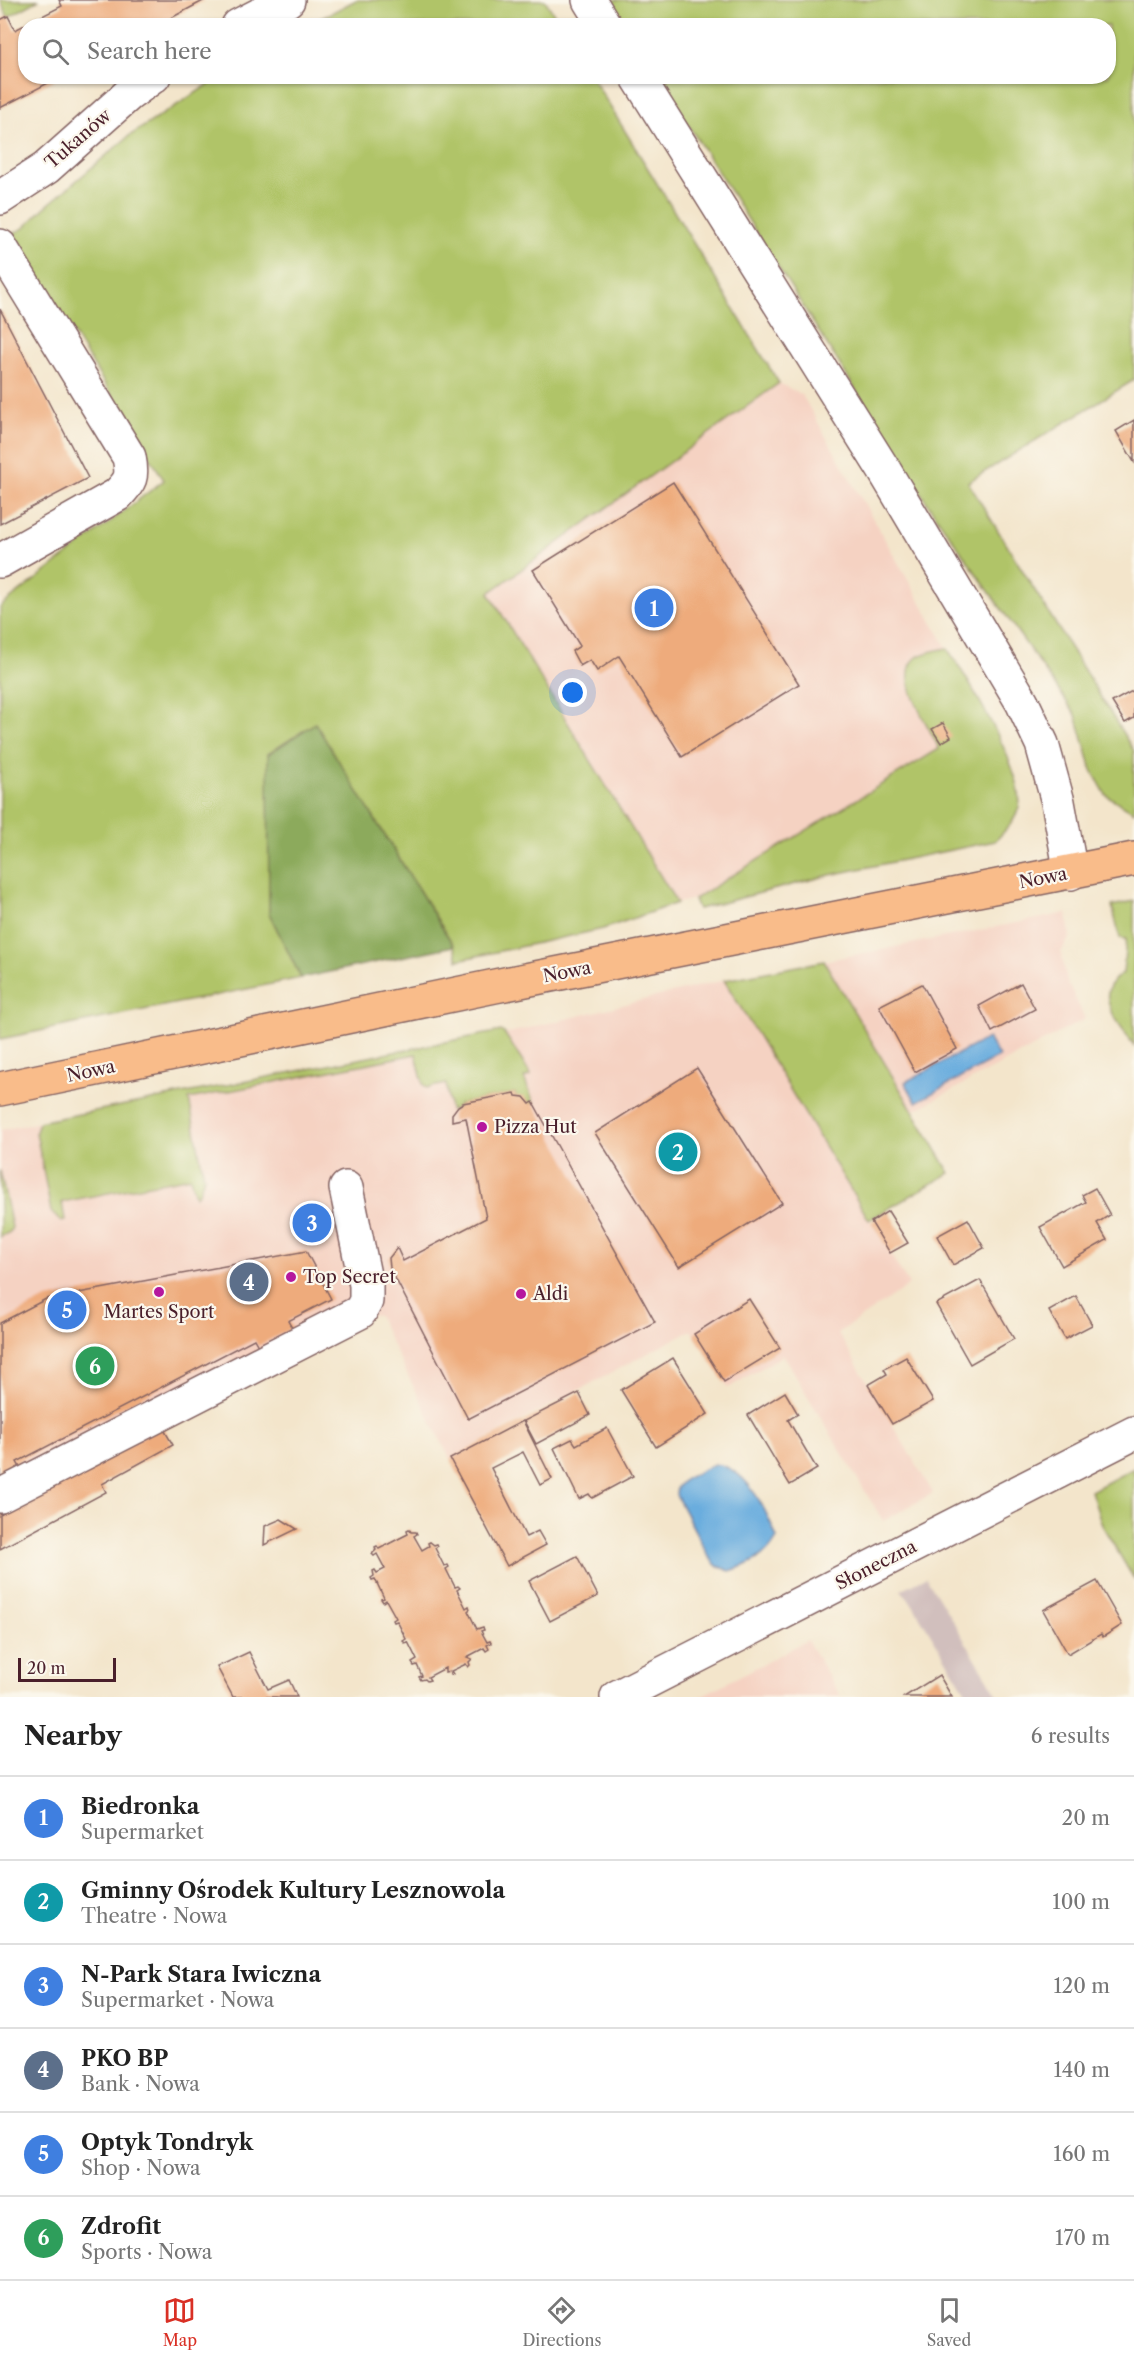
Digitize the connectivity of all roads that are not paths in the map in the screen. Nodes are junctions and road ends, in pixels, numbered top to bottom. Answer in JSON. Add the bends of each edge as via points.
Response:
{"nodes":[{"id":1,"x":288,"y":0,"type":"edge"},
{"id":2,"x":589,"y":0,"type":"edge"},
{"id":3,"x":253,"y":18,"type":"edge"},
{"id":4,"x":600,"y":18,"type":"edge"},
{"id":5,"x":143,"y":84,"type":"edge"},
{"id":6,"x":642,"y":84,"type":"edge"},
{"id":7,"x":0,"y":198,"type":"edge"},
{"id":8,"x":0,"y":246,"type":"edge"},
{"id":9,"x":0,"y":561,"type":"edge"},
{"id":10,"x":1134,"y":859,"type":"edge"},
{"id":11,"x":1071,"y":873,"type":"junction"},
{"id":12,"x":0,"y":1089,"type":"edge"},
{"id":13,"x":346,"y":1188,"type":"dead end"},
{"id":14,"x":1134,"y":1433,"type":"edge"},
{"id":15,"x":0,"y":1496,"type":"edge"},
{"id":16,"x":652,"y":1689,"type":"edge"},
{"id":17,"x":617,"y":1697,"type":"edge"}],
"edges":[{"from":1,"to":3,"type":"street"},
{"from":2,"to":4,"type":"street"},
{"from":5,"to":7,"type":"street","name":"Tukanów","via":[[46,168]]},
{"from":6,"to":11,"type":"street","via":[[884,470],[1022,702],[1042,744]]},
{"from":8,"to":9,"type":"street","via":[[129,457],[132,472],[117,495]]},
{"from":10,"to":11,"type":"main road","name":"Nowa"},
{"from":11,"to":12,"type":"main road","name":"Nowa","via":[[495,986]]},
{"from":13,"to":15,"type":"street","via":[[366,1284],[366,1300],[360,1312]]},
{"from":14,"to":16,"type":"street","name":"Słoneczna"},
{"from":16,"to":17,"type":"street","name":"Słoneczna"}]}
